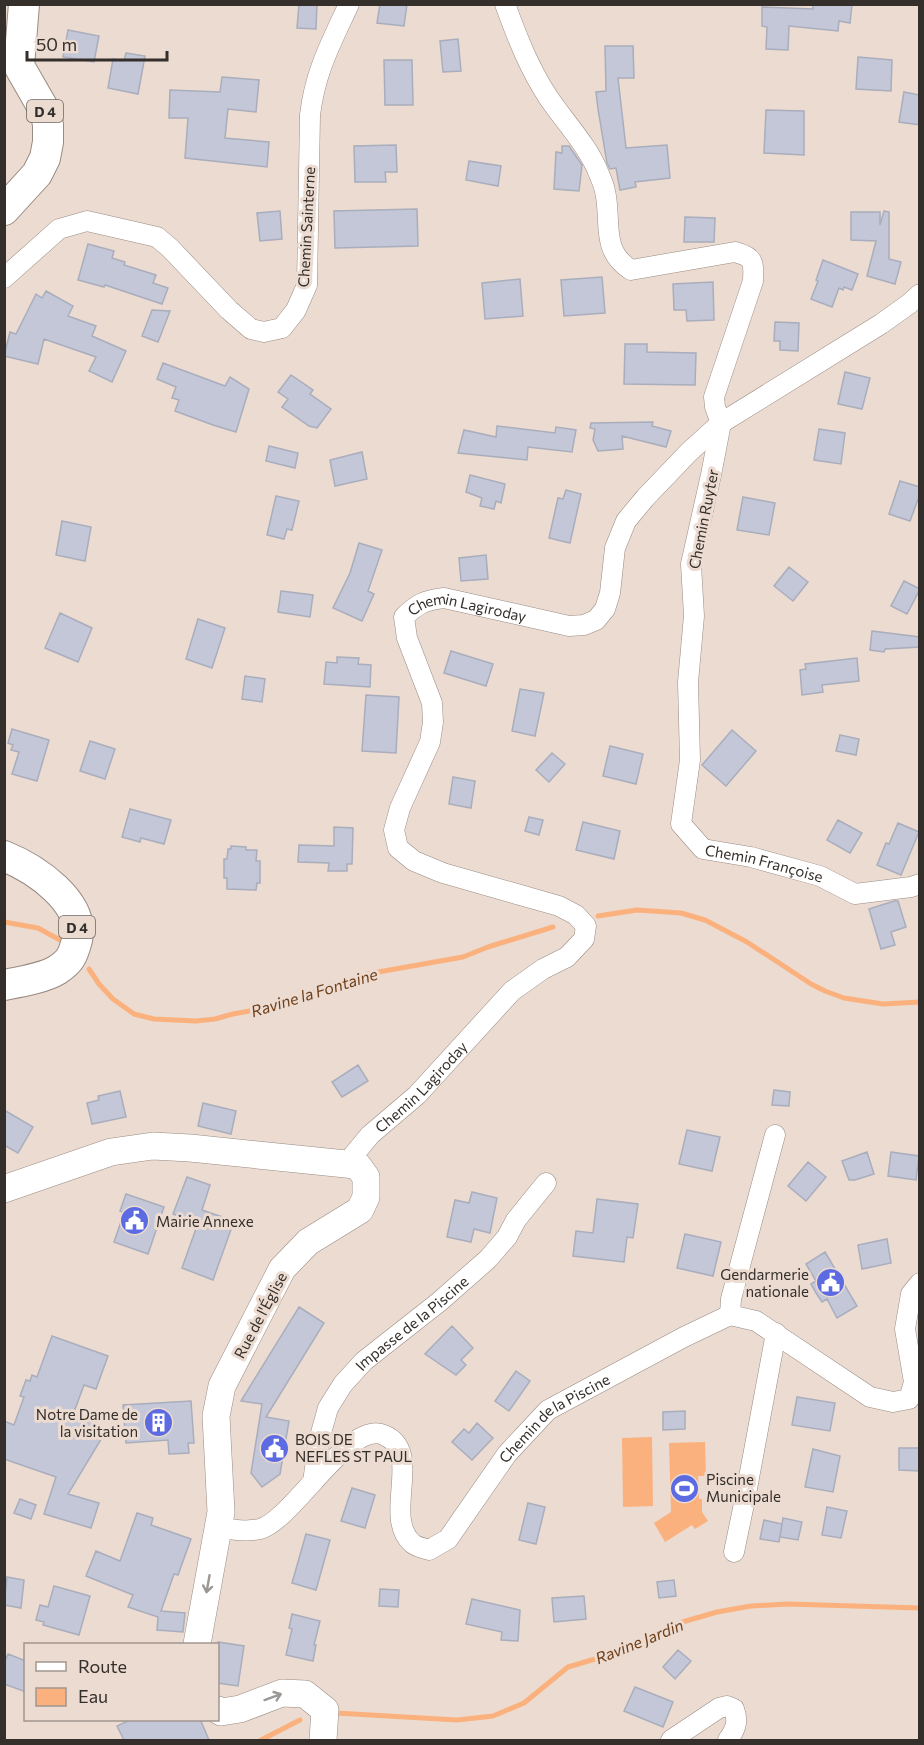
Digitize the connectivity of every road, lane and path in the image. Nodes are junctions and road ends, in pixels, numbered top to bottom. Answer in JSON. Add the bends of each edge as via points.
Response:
{"nodes":[{"id":1,"x":24,"y":4,"type":"edge"},
{"id":2,"x":349,"y":4,"type":"edge"},
{"id":3,"x":505,"y":4,"type":"edge"},
{"id":4,"x":4,"y":210,"type":"edge"},
{"id":5,"x":4,"y":278,"type":"edge"},
{"id":6,"x":920,"y":294,"type":"edge"},
{"id":7,"x":721,"y":423,"type":"junction"},
{"id":8,"x":694,"y":616,"type":"joint"},
{"id":9,"x":4,"y":856,"type":"edge"},
{"id":10,"x":920,"y":884,"type":"edge"},
{"id":11,"x":4,"y":985,"type":"edge"},
{"id":12,"x":775,"y":1135,"type":"dead end"},
{"id":13,"x":346,"y":1164,"type":"junction"},
{"id":14,"x":546,"y":1183,"type":"dead end"},
{"id":15,"x":4,"y":1189,"type":"edge"},
{"id":16,"x":920,"y":1283,"type":"edge"},
{"id":17,"x":730,"y":1315,"type":"junction"},
{"id":18,"x":776,"y":1333,"type":"junction"},
{"id":19,"x":312,"y":1482,"type":"junction"},
{"id":20,"x":219,"y":1527,"type":"junction"},
{"id":21,"x":734,"y":1551,"type":"dead end"},
{"id":22,"x":197,"y":1643,"type":"edge"},
{"id":23,"x":219,"y":1711,"type":"edge"},
{"id":24,"x":323,"y":1740,"type":"edge"},
{"id":25,"x":671,"y":1740,"type":"edge"},
{"id":26,"x":728,"y":1740,"type":"edge"}],
"edges":[{"from":1,"to":4,"type":"main road","number":"D 4","via":[[19,66],[46,113],[48,142],[37,174]]},
{"from":2,"to":5,"type":"street","name":"Chemin Sainterne","via":[[322,62],[313,92],[307,285],[296,310],[282,328],[264,332],[251,329],[157,237],[87,221],[59,229]]},
{"from":3,"to":7,"type":"street","via":[[531,69],[595,164],[605,191],[612,253],[621,264],[631,270],[735,252],[747,255],[754,264],[753,281],[714,397]]},
{"from":6,"to":7,"type":"street","name":"Chemin Lagiroday","via":[[881,324]]},
{"from":7,"to":8,"type":"street","name":"Chemin Ruyter","via":[[691,564]]},
{"from":7,"to":13,"type":"street","name":"Chemin Lagiroday","via":[[688,452],[626,521],[615,548],[610,593],[596,620],[569,626],[444,598],[415,606],[404,617],[406,638],[432,703],[433,722],[430,742],[400,808],[394,830],[398,848],[414,861],[443,873],[559,906],[586,926],[584,939],[567,957],[512,990],[417,1095],[370,1135]]},
{"from":8,"to":10,"type":"street","name":"Chemin Françoise","via":[[688,682],[690,760],[681,824],[703,849],[820,876],[855,894]]},
{"from":9,"to":11,"type":"main road","number":"D 4","via":[[21,863],[61,893],[75,912],[78,935],[73,957],[56,971]]},
{"from":12,"to":17,"type":"street"},
{"from":13,"to":15,"type":"street","via":[[153,1146],[111,1152]]},
{"from":13,"to":20,"type":"street","name":"Rue de l'Église","via":[[358,1166],[366,1177],[366,1197],[360,1210],[308,1242],[282,1269],[222,1386],[216,1416]]},
{"from":14,"to":19,"type":"street","name":"Impasse de la Piscine","via":[[488,1260],[364,1361],[343,1384],[328,1408]]},
{"from":16,"to":18,"type":"street","via":[[911,1294],[905,1329],[914,1382],[909,1399],[893,1402],[870,1397]]},
{"from":17,"to":18,"type":"street","via":[[756,1321]]},
{"from":17,"to":19,"type":"street","name":"Chemin de la Piscine","via":[[548,1410],[507,1454],[448,1539],[429,1550],[412,1544],[401,1526],[403,1462],[397,1443],[382,1434],[367,1433]]},
{"from":18,"to":21,"type":"street"},
{"from":19,"to":20,"type":"street","name":"Chemin de la Piscine","via":[[262,1528],[245,1531]]},
{"from":20,"to":22,"type":"street","name":"Rue de l'Église","one_way":true},
{"from":23,"to":24,"type":"street","one_way":true,"via":[[240,1709],[282,1693],[305,1694],[325,1710]]},
{"from":25,"to":26,"type":"street","via":[[719,1708],[727,1707],[734,1709],[737,1725]]}]}
